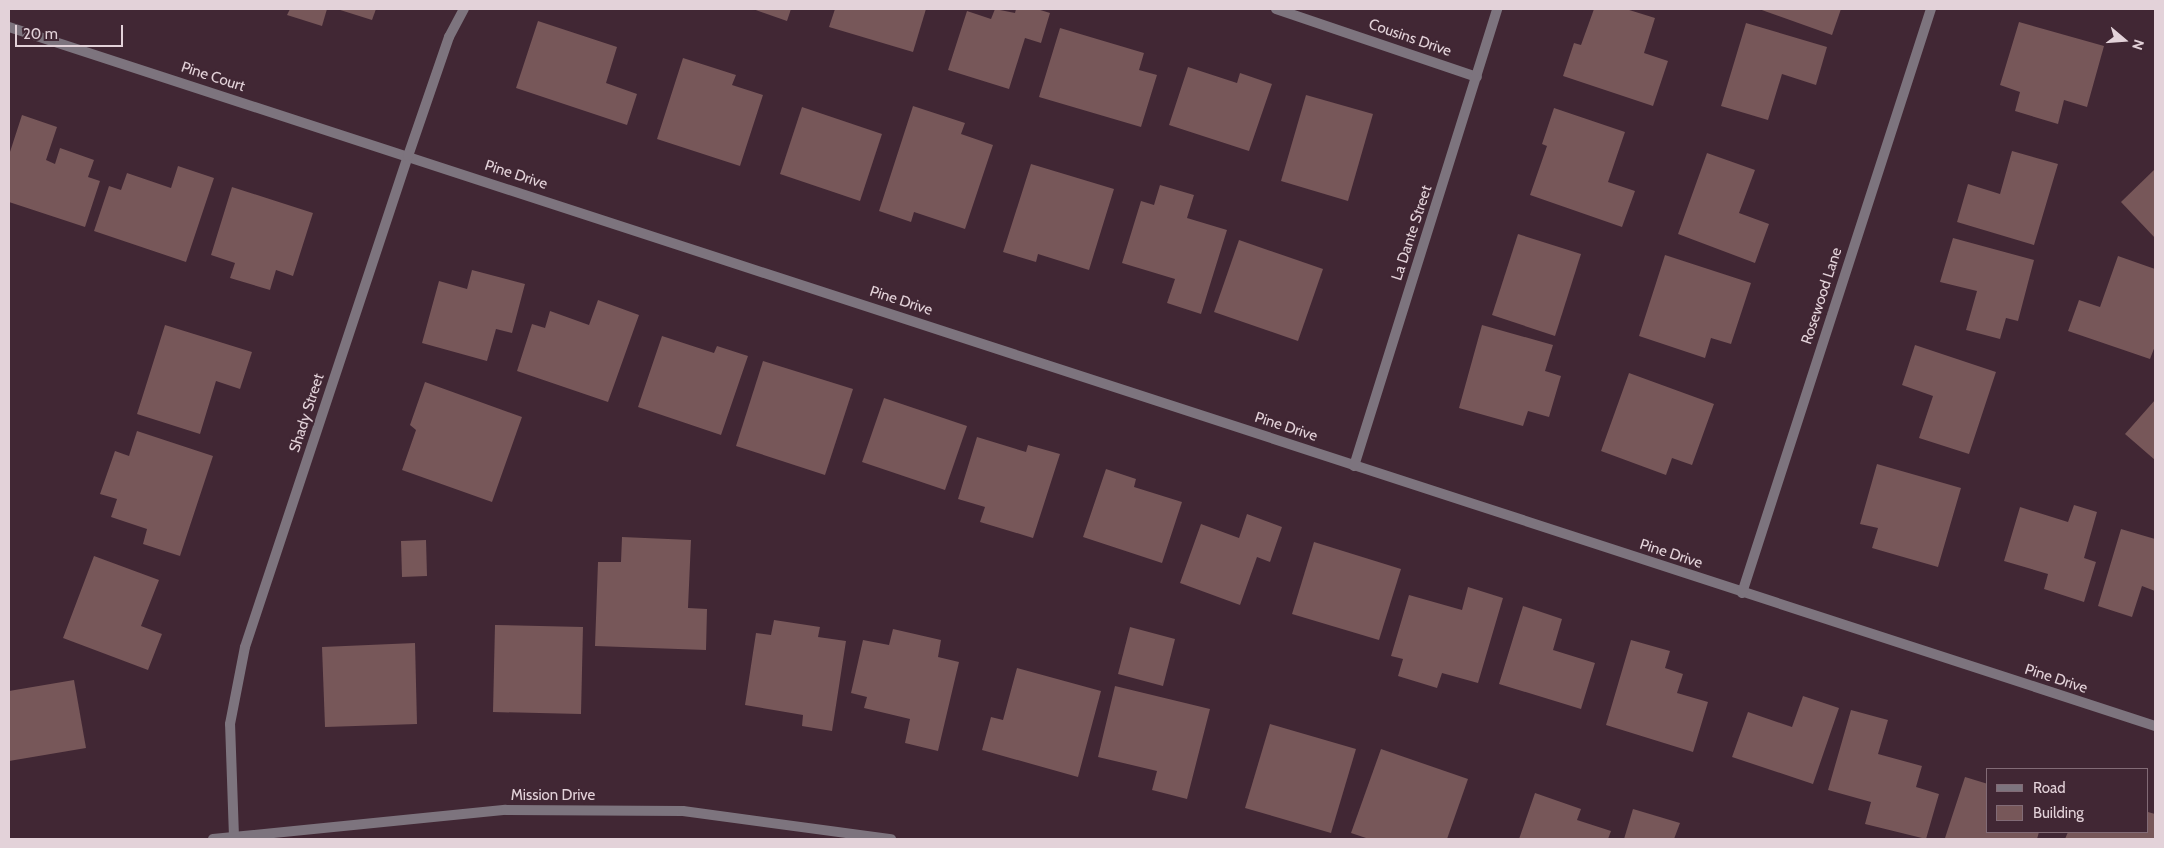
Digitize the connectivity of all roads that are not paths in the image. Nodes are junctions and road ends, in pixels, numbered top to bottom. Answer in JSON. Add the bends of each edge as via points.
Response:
{"nodes":[{"id":1,"x":464,"y":9,"type":"edge"},
{"id":2,"x":1276,"y":9,"type":"edge"},
{"id":3,"x":1497,"y":9,"type":"edge"},
{"id":4,"x":1931,"y":9,"type":"edge"},
{"id":5,"x":9,"y":27,"type":"edge"},
{"id":6,"x":1477,"y":77,"type":"junction"},
{"id":7,"x":408,"y":156,"type":"junction"},
{"id":8,"x":1354,"y":466,"type":"junction"},
{"id":9,"x":1742,"y":593,"type":"junction"},
{"id":10,"x":2155,"y":726,"type":"edge"},
{"id":11,"x":234,"y":837,"type":"junction"},
{"id":12,"x":213,"y":839,"type":"edge"},
{"id":13,"x":891,"y":839,"type":"edge"}],
"edges":[{"from":1,"to":7,"type":"street","name":"Shady Street","via":[[449,36]]},
{"from":2,"to":6,"type":"street","name":"Cousins Drive"},
{"from":3,"to":6,"type":"street","name":"La Dante Street"},
{"from":4,"to":9,"type":"street","name":"Rosewood Lane"},
{"from":5,"to":7,"type":"street","name":"Pine Court"},
{"from":6,"to":8,"type":"street","name":"La Dante Street"},
{"from":7,"to":8,"type":"street","name":"Pine Drive"},
{"from":7,"to":11,"type":"street","name":"Shady Street","via":[[245,647],[230,724]]},
{"from":8,"to":9,"type":"street","name":"Pine Drive"},
{"from":9,"to":10,"type":"street","name":"Pine Drive"},
{"from":11,"to":12,"type":"street","name":"Mission Drive"},
{"from":11,"to":13,"type":"street","name":"Mission Drive","via":[[506,810],[683,812]]}]}
